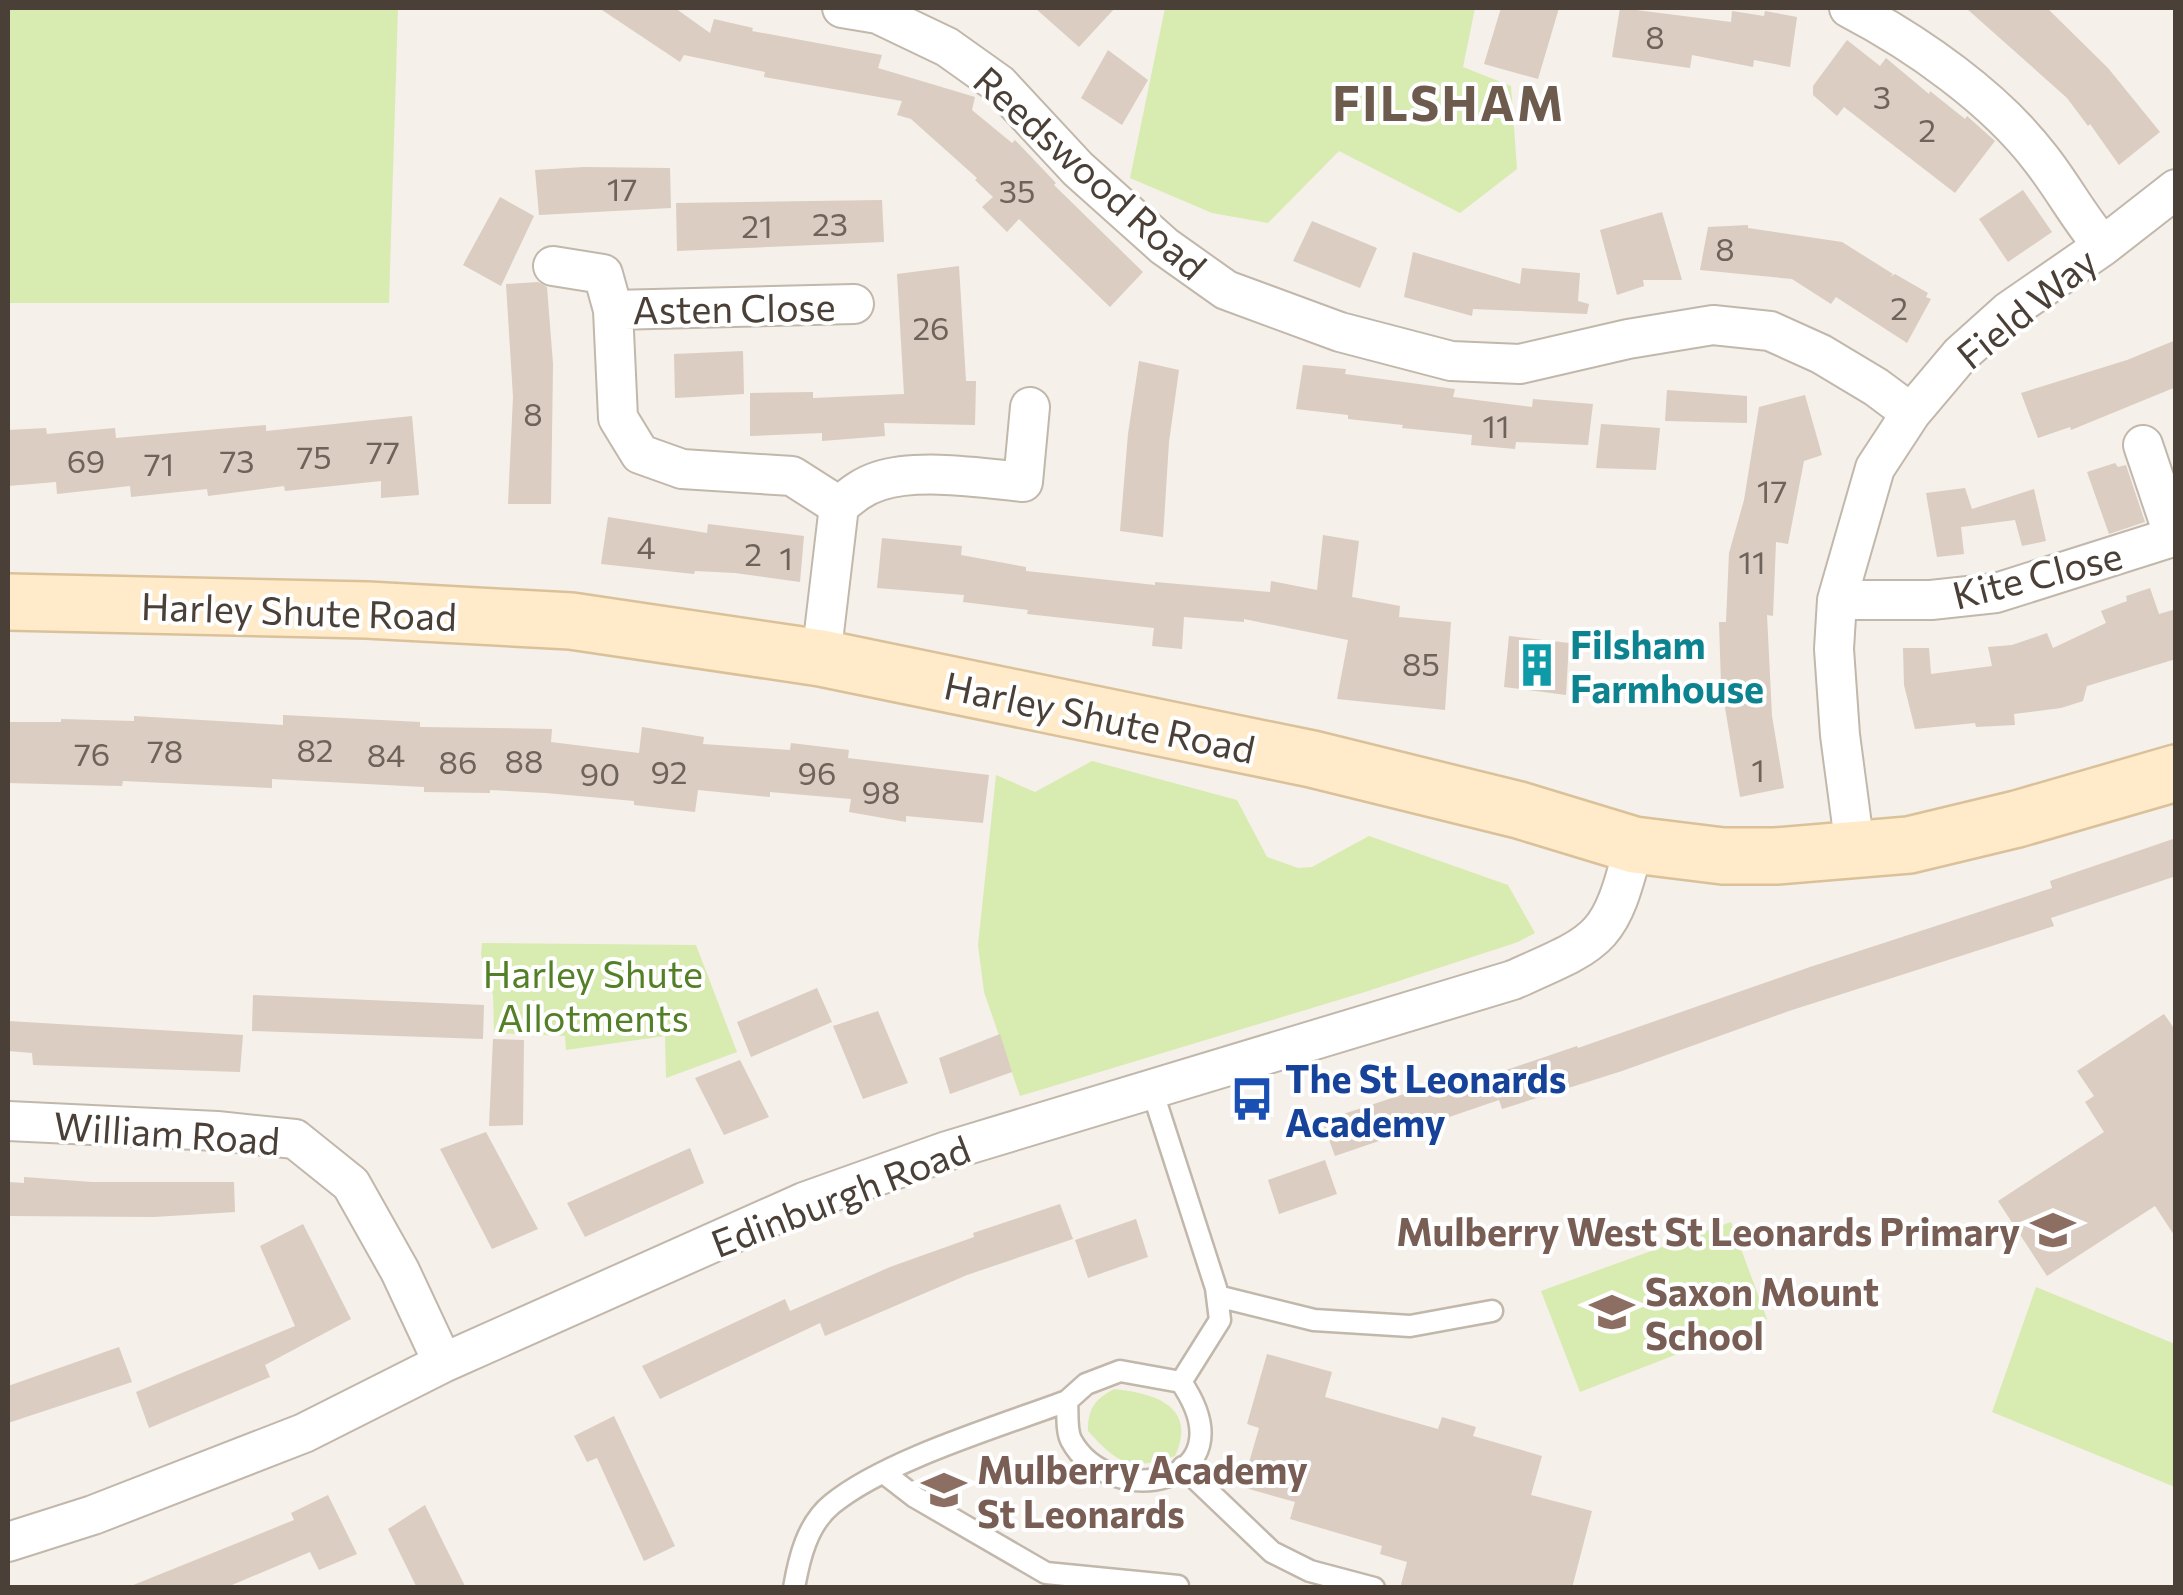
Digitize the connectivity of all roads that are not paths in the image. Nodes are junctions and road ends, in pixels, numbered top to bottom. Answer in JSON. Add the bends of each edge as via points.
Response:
{"nodes":[{"id":1,"x":842,"y":8,"type":"edge"},
{"id":2,"x":1850,"y":8,"type":"edge"},
{"id":3,"x":2176,"y":189,"type":"edge"},
{"id":4,"x":2103,"y":246,"type":"junction"},
{"id":5,"x":553,"y":266,"type":"dead end"},
{"id":6,"x":854,"y":304,"type":"dead end"},
{"id":7,"x":614,"y":310,"type":"junction"},
{"id":8,"x":1030,"y":406,"type":"dead end"},
{"id":9,"x":1911,"y":413,"type":"junction"},
{"id":10,"x":2143,"y":445,"type":"dead end"},
{"id":11,"x":839,"y":506,"type":"junction"},
{"id":12,"x":2175,"y":536,"type":"edge"},
{"id":13,"x":1837,"y":600,"type":"junction"},
{"id":14,"x":8,"y":602,"type":"edge"},
{"id":15,"x":821,"y":658,"type":"junction"},
{"id":16,"x":2176,"y":773,"type":"edge"},
{"id":17,"x":1634,"y":845,"type":"junction"},
{"id":18,"x":1855,"y":848,"type":"junction"},
{"id":19,"x":1152,"y":1090,"type":"junction"},
{"id":20,"x":8,"y":1121,"type":"edge"},
{"id":21,"x":1217,"y":1296,"type":"junction"},
{"id":22,"x":1492,"y":1312,"type":"dead end"},
{"id":23,"x":442,"y":1362,"type":"junction"},
{"id":24,"x":1182,"y":1382,"type":"junction"},
{"id":25,"x":1068,"y":1401,"type":"junction"},
{"id":26,"x":1183,"y":1467,"type":"junction"},
{"id":27,"x":884,"y":1473,"type":"junction"},
{"id":28,"x":8,"y":1542,"type":"edge"},
{"id":29,"x":1178,"y":1586,"type":"edge"},
{"id":30,"x":794,"y":1587,"type":"edge"},
{"id":31,"x":1374,"y":1588,"type":"edge"}],
"edges":[{"from":1,"to":9,"type":"street","name":"Reedswood Road","via":[[878,14],[947,47],[999,84],[1078,169],[1164,246],[1226,290],[1340,332],[1451,361],[1520,364],[1713,324],[1770,330],[1835,362]]},
{"from":2,"to":4,"type":"street","via":[[1976,92],[2040,157]]},
{"from":3,"to":4,"type":"street","name":"Field Way"},
{"from":4,"to":9,"type":"street","name":"Field Way","via":[[2008,312],[1960,354]]},
{"from":5,"to":7,"type":"street","name":"Asten Close","via":[[602,274]]},
{"from":6,"to":7,"type":"street","name":"Asten Close"},
{"from":7,"to":11,"type":"street","name":"Asten Close","via":[[618,418],[640,454],[682,469],[792,476]]},
{"from":8,"to":11,"type":"street","via":[[1023,482],[951,475],[883,479]]},
{"from":9,"to":13,"type":"street","name":"Field Way","via":[[1875,468]]},
{"from":10,"to":12,"type":"street","name":"Kite Close"},
{"from":11,"to":15,"type":"street"},
{"from":12,"to":13,"type":"street","name":"Kite Close","via":[[1996,593]]},
{"from":13,"to":18,"type":"street","name":"Field Way","via":[[1840,734]]},
{"from":14,"to":15,"type":"main road","name":"Harley Shute Road","via":[[571,621]]},
{"from":15,"to":17,"type":"main road","name":"Harley Shute Road","via":[[1312,760]]},
{"from":16,"to":18,"type":"main road","name":"Harley Shute Road","via":[[2017,820],[1909,845]]},
{"from":17,"to":18,"type":"main road","name":"Harley Shute Road","via":[[1724,856]]},
{"from":17,"to":19,"type":"street","name":"Edinburgh Road","via":[[1605,930],[1576,952],[1513,980]]},
{"from":19,"to":21,"type":"lane"},
{"from":19,"to":23,"type":"street","name":"Edinburgh Road","via":[[947,1150],[804,1202]]},
{"from":20,"to":23,"type":"street","name":"William Road","via":[[295,1140],[351,1184]]},
{"from":21,"to":22,"type":"lane","via":[[1314,1320],[1410,1326]]},
{"from":21,"to":24,"type":"lane","via":[[1220,1320]]},
{"from":23,"to":28,"type":"street","name":"Edinburgh Road","via":[[304,1433]]},
{"from":24,"to":25,"type":"lane","via":[[1120,1372],[1086,1384]]},
{"from":24,"to":26,"type":"lane","via":[[1197,1405],[1204,1435]]},
{"from":25,"to":26,"type":"lane","via":[[1069,1438],[1092,1464],[1126,1479],[1156,1481]]},
{"from":25,"to":27,"type":"lane"},
{"from":26,"to":31,"type":"lane","via":[[1272,1552],[1310,1571]]},
{"from":27,"to":29,"type":"lane","via":[[1046,1574]]},
{"from":27,"to":30,"type":"lane","via":[[829,1506],[800,1550]]}]}
